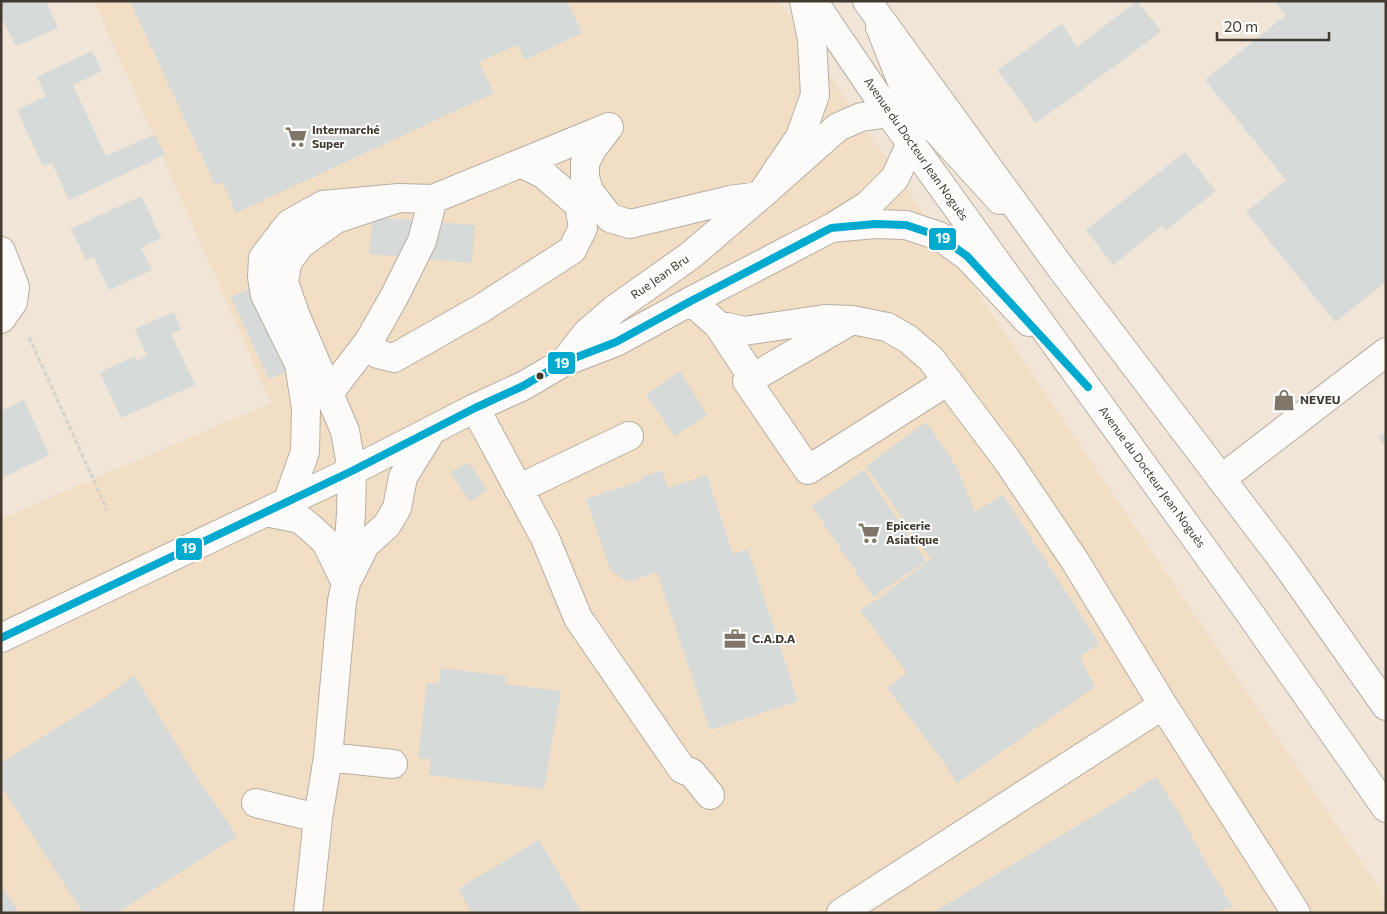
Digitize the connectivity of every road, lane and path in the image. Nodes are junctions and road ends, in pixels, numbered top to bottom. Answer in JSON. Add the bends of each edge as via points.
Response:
{"nodes":[{"id":1,"x":804,"y":1,"type":"edge"},
{"id":2,"x":813,"y":1,"type":"edge"},
{"id":3,"x":871,"y":7,"type":"edge"},
{"id":4,"x":902,"y":114,"type":"junction"},
{"id":5,"x":911,"y":144,"type":"junction"},
{"id":6,"x":521,"y":164,"type":"junction"},
{"id":7,"x":760,"y":196,"type":"junction"},
{"id":8,"x":399,"y":198,"type":"junction"},
{"id":9,"x":433,"y":200,"type":"junction"},
{"id":10,"x":831,"y":228,"type":"junction"},
{"id":11,"x":1,"y":252,"type":"edge"},
{"id":12,"x":1064,"y":272,"type":"junction"},
{"id":13,"x":691,"y":301,"type":"junction"},
{"id":14,"x":7,"y":310,"type":"edge"},
{"id":15,"x":852,"y":320,"type":"junction"},
{"id":16,"x":718,"y":325,"type":"junction"},
{"id":17,"x":368,"y":341,"type":"junction"},
{"id":18,"x":1386,"y":352,"type":"edge"},
{"id":19,"x":564,"y":362,"type":"junction"},
{"id":20,"x":753,"y":378,"type":"junction"},
{"id":21,"x":948,"y":381,"type":"junction"},
{"id":22,"x":1088,"y":387,"type":"junction"},
{"id":23,"x":330,"y":393,"type":"junction"},
{"id":24,"x":475,"y":408,"type":"junction"},
{"id":25,"x":432,"y":430,"type":"junction"},
{"id":26,"x":629,"y":436,"type":"dead end"},
{"id":27,"x":352,"y":471,"type":"junction"},
{"id":28,"x":1221,"y":480,"type":"junction"},
{"id":29,"x":518,"y":489,"type":"junction"},
{"id":30,"x":277,"y":506,"type":"junction"},
{"id":31,"x":107,"y":510,"type":"dead end"},
{"id":32,"x":346,"y":583,"type":"junction"},
{"id":33,"x":1,"y":638,"type":"edge"},
{"id":34,"x":1164,"y":705,"type":"junction"},
{"id":35,"x":1386,"y":706,"type":"edge"},
{"id":36,"x":328,"y":757,"type":"junction"},
{"id":37,"x":393,"y":764,"type":"dead end"},
{"id":38,"x":710,"y":795,"type":"dead end"},
{"id":39,"x":256,"y":802,"type":"dead end"},
{"id":40,"x":1386,"y":808,"type":"edge"},
{"id":41,"x":318,"y":818,"type":"junction"},
{"id":42,"x":311,"y":910,"type":"edge"},
{"id":43,"x":841,"y":913,"type":"edge"},
{"id":44,"x":1296,"y":913,"type":"edge"}],
"edges":[{"from":1,"to":7,"type":"street","name":"Rue Jean Bru","via":[[812,38],[815,95],[800,137]]},
{"from":2,"to":4,"type":"street","name":"Avenue du Docteur Jean Noguès"},
{"from":3,"to":4,"type":"street"},
{"from":3,"to":12,"type":"street"},
{"from":4,"to":5,"type":"street","name":"Avenue du Docteur Jean Noguès"},
{"from":4,"to":7,"type":"street","name":"Rue Jean Bru","via":[[861,117],[838,127]]},
{"from":4,"to":12,"type":"street","via":[[930,123]]},
{"from":5,"to":10,"type":"street","name":"Rue Jean Bru","via":[[895,178],[868,204]]},
{"from":5,"to":22,"type":"street","name":"Avenue du Docteur Jean Noguès"},
{"from":6,"to":7,"type":"street","via":[[609,127],[585,163],[585,177],[589,192],[610,218],[630,224]]},
{"from":6,"to":9,"type":"street"},
{"from":6,"to":17,"type":"street","via":[[543,174],[579,205],[583,228],[572,250],[482,308],[394,358],[378,354]]},
{"from":7,"to":19,"type":"street","name":"Rue Jean Bru","via":[[691,255],[614,309],[587,333]]},
{"from":8,"to":9,"type":"street"},
{"from":8,"to":23,"type":"street","via":[[336,219],[301,244],[288,261],[284,282]]},
{"from":8,"to":30,"type":"street","via":[[323,205],[289,224],[264,258],[262,277],[265,295],[299,364],[306,408],[305,452]]},
{"from":9,"to":17,"type":"street","via":[[422,241]]},
{"from":10,"to":13,"type":"street","name":"Rue Jean Bru"},
{"from":10,"to":22,"type":"street","name":"Rue Jean Bru","via":[[874,224],[906,226],[939,236],[967,256]]},
{"from":11,"to":14,"type":"street","via":[[15,287]]},
{"from":12,"to":28,"type":"street"},
{"from":13,"to":16,"type":"street"},
{"from":13,"to":19,"type":"street","name":"Rue Jean Bru","via":[[616,342]]},
{"from":14,"to":31,"type":"path"},
{"from":15,"to":16,"type":"street","via":[[825,319],[744,331]]},
{"from":15,"to":20,"type":"street"},
{"from":15,"to":21,"type":"street","via":[[886,327],[908,339],[931,359]]},
{"from":16,"to":20,"type":"street"},
{"from":17,"to":23,"type":"street"},
{"from":18,"to":28,"type":"street"},
{"from":19,"to":24,"type":"street","name":"Rue Jean Bru"},
{"from":20,"to":21,"type":"street","via":[[747,381],[808,470]]},
{"from":21,"to":34,"type":"street","via":[[1075,560]]},
{"from":22,"to":40,"type":"street","name":"Avenue du Docteur Jean Noguès"},
{"from":23,"to":27,"type":"street","via":[[345,431]]},
{"from":24,"to":25,"type":"street","name":"Rue Jean Bru"},
{"from":24,"to":29,"type":"street"},
{"from":25,"to":27,"type":"street","name":"Rue Jean Bru"},
{"from":25,"to":32,"type":"street","via":[[403,477],[397,508],[387,525],[365,545]]},
{"from":26,"to":29,"type":"street"},
{"from":27,"to":30,"type":"street","name":"Rue Jean Bru"},
{"from":27,"to":32,"type":"street"},
{"from":28,"to":35,"type":"street","via":[[1286,564]]},
{"from":29,"to":38,"type":"street","via":[[545,538],[578,618],[682,769],[692,773]]},
{"from":30,"to":32,"type":"street","via":[[300,519],[326,542]]},
{"from":30,"to":33,"type":"street","name":"Rue Jean Bru"},
{"from":32,"to":36,"type":"street"},
{"from":34,"to":43,"type":"street"},
{"from":34,"to":44,"type":"street"},
{"from":36,"to":37,"type":"street"},
{"from":36,"to":41,"type":"street"},
{"from":39,"to":41,"type":"street"},
{"from":41,"to":42,"type":"street"}]}
